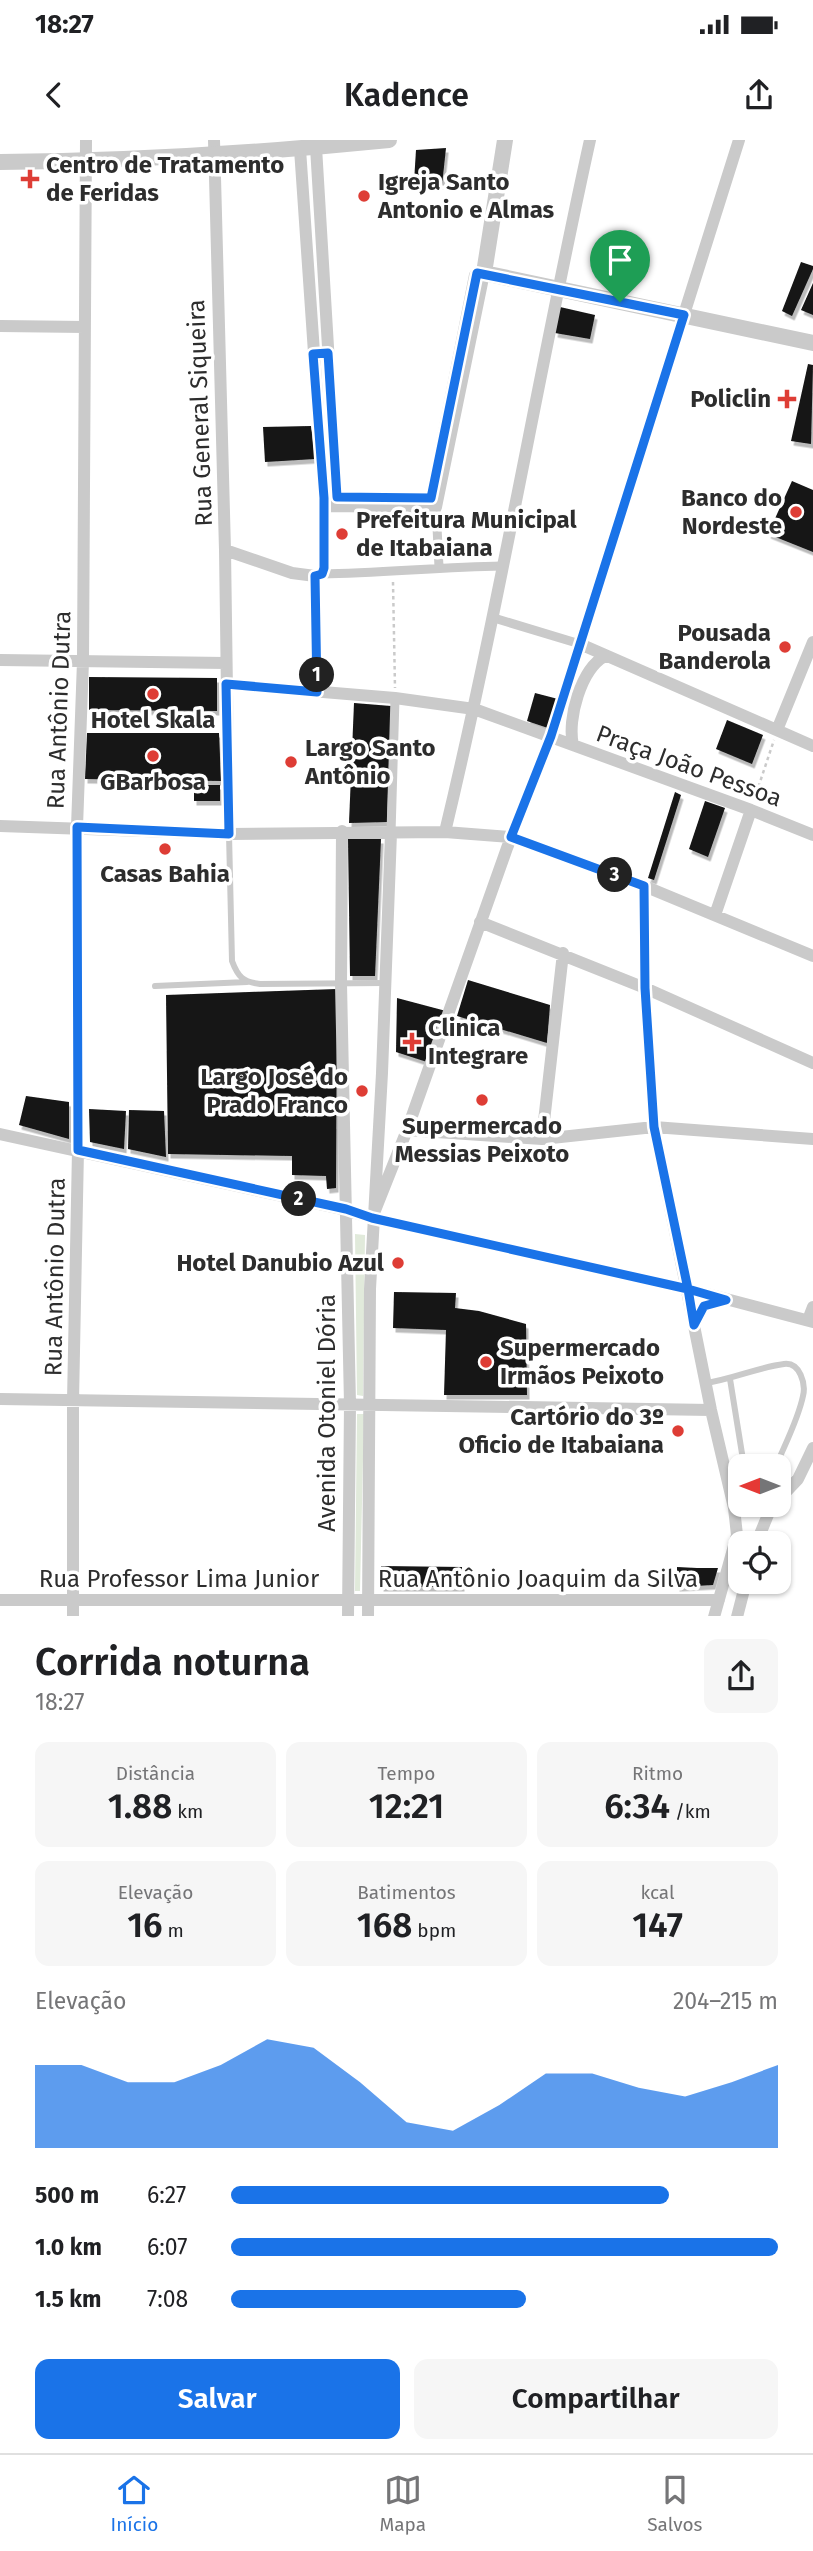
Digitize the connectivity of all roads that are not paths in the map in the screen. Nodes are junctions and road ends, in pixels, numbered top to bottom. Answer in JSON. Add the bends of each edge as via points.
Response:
{"nodes":[{"id":1,"x":86,"y":140,"type":"edge"},
{"id":2,"x":389,"y":140,"type":"edge"},
{"id":3,"x":505,"y":140,"type":"edge"},
{"id":4,"x":590,"y":140,"type":"edge"},
{"id":5,"x":739,"y":140,"type":"edge"},
{"id":6,"x":214,"y":147,"type":"edge"},
{"id":7,"x":308,"y":148,"type":"junction"},
{"id":8,"x":87,"y":161,"type":"junction"},
{"id":9,"x":0,"y":162,"type":"edge"},
{"id":10,"x":309,"y":248,"type":"junction"},
{"id":11,"x":323,"y":248,"type":"junction"},
{"id":12,"x":479,"y":274,"type":"junction"},
{"id":13,"x":557,"y":289,"type":"junction"},
{"id":14,"x":684,"y":315,"type":"junction"},
{"id":15,"x":0,"y":326,"type":"edge"},
{"id":16,"x":85,"y":327,"type":"junction"},
{"id":17,"x":813,"y":343,"type":"edge"},
{"id":18,"x":328,"y":353,"type":"junction"},
{"id":19,"x":313,"y":354,"type":"junction"},
{"id":20,"x":328,"y":500,"type":"junction"},
{"id":21,"x":433,"y":502,"type":"junction"},
{"id":22,"x":225,"y":550,"type":"junction"},
{"id":23,"x":502,"y":566,"type":"junction"},
{"id":24,"x":439,"y":567,"type":"junction"},
{"id":25,"x":320,"y":573,"type":"junction"},
{"id":26,"x":494,"y":618,"type":"junction"},
{"id":27,"x":813,"y":642,"type":"edge"},
{"id":28,"x":580,"y":645,"type":"junction"},
{"id":29,"x":605,"y":656,"type":"junction"},
{"id":30,"x":0,"y":660,"type":"edge"},
{"id":31,"x":83,"y":661,"type":"junction"},
{"id":32,"x":226,"y":663,"type":"junction"},
{"id":33,"x":226,"y":684,"type":"junction"},
{"id":34,"x":395,"y":698,"type":"junction"},
{"id":35,"x":474,"y":709,"type":"junction"},
{"id":36,"x":777,"y":730,"type":"junction"},
{"id":37,"x":551,"y":736,"type":"junction"},
{"id":38,"x":573,"y":744,"type":"junction"},
{"id":39,"x":813,"y":746,"type":"edge"},
{"id":40,"x":751,"y":810,"type":"junction"},
{"id":41,"x":0,"y":826,"type":"edge"},
{"id":42,"x":77,"y":827,"type":"junction"},
{"id":43,"x":342,"y":831,"type":"junction"},
{"id":44,"x":445,"y":832,"type":"junction"},
{"id":45,"x":391,"y":833,"type":"junction"},
{"id":46,"x":229,"y":834,"type":"junction"},
{"id":47,"x":813,"y":835,"type":"edge"},
{"id":48,"x":511,"y":837,"type":"junction"},
{"id":49,"x":644,"y":886,"type":"junction"},
{"id":50,"x":715,"y":915,"type":"junction"},
{"id":51,"x":480,"y":922,"type":"junction"},
{"id":52,"x":563,"y":953,"type":"junction"},
{"id":53,"x":813,"y":956,"type":"edge"},
{"id":54,"x":247,"y":982,"type":"junction"},
{"id":55,"x":386,"y":983,"type":"junction"},
{"id":56,"x":341,"y":984,"type":"junction"},
{"id":57,"x":155,"y":986,"type":"dead end"},
{"id":58,"x":645,"y":988,"type":"junction"},
{"id":59,"x":813,"y":1063,"type":"edge"},
{"id":60,"x":654,"y":1127,"type":"junction"},
{"id":61,"x":407,"y":1130,"type":"junction"},
{"id":62,"x":0,"y":1134,"type":"edge"},
{"id":63,"x":542,"y":1139,"type":"junction"},
{"id":64,"x":813,"y":1139,"type":"edge"},
{"id":65,"x":78,"y":1150,"type":"junction"},
{"id":66,"x":346,"y":1209,"type":"junction"},
{"id":67,"x":372,"y":1218,"type":"junction"},
{"id":68,"x":688,"y":1289,"type":"junction"},
{"id":69,"x":726,"y":1300,"type":"junction"},
{"id":70,"x":813,"y":1307,"type":"edge"},
{"id":71,"x":811,"y":1321,"type":"edge"},
{"id":72,"x":694,"y":1325,"type":"junction"},
{"id":73,"x":730,"y":1379,"type":"junction"},
{"id":74,"x":706,"y":1383,"type":"junction"},
{"id":75,"x":0,"y":1399,"type":"edge"},
{"id":76,"x":73,"y":1401,"type":"junction"},
{"id":77,"x":350,"y":1404,"type":"junction"},
{"id":78,"x":370,"y":1405,"type":"junction"},
{"id":79,"x":711,"y":1410,"type":"junction"},
{"id":80,"x":813,"y":1448,"type":"edge"},
{"id":81,"x":742,"y":1454,"type":"edge"},
{"id":82,"x":781,"y":1454,"type":"edge"},
{"id":83,"x":728,"y":1473,"type":"edge"},
{"id":84,"x":791,"y":1486,"type":"edge"},
{"id":85,"x":737,"y":1517,"type":"edge"},
{"id":86,"x":743,"y":1594,"type":"edge"},
{"id":87,"x":0,"y":1600,"type":"edge"},
{"id":88,"x":73,"y":1600,"type":"junction"},
{"id":89,"x":719,"y":1600,"type":"junction"},
{"id":90,"x":358,"y":1601,"type":"junction"},
{"id":91,"x":73,"y":1616,"type":"edge"},
{"id":92,"x":348,"y":1616,"type":"edge"},
{"id":93,"x":368,"y":1616,"type":"edge"},
{"id":94,"x":714,"y":1616,"type":"edge"},
{"id":95,"x":737,"y":1616,"type":"edge"}],
"edges":[{"from":1,"to":8,"type":"street","name":"Rua Antônio Dutra"},
{"from":2,"to":7,"type":"street"},
{"from":3,"to":12,"type":"street"},
{"from":4,"to":13,"type":"street"},
{"from":5,"to":14,"type":"street"},
{"from":6,"to":7,"type":"street"},
{"from":6,"to":8,"type":"street"},
{"from":6,"to":22,"type":"street","name":"Rua General Siqueira"},
{"from":7,"to":10,"type":"street"},
{"from":7,"to":11,"type":"street"},
{"from":8,"to":9,"type":"street"},
{"from":8,"to":16,"type":"street","name":"Rua Antônio Dutra"},
{"from":10,"to":11,"type":"street"},
{"from":10,"to":19,"type":"street"},
{"from":11,"to":18,"type":"street"},
{"from":12,"to":13,"type":"street"},
{"from":12,"to":21,"type":"street"},
{"from":13,"to":14,"type":"street"},
{"from":13,"to":23,"type":"street"},
{"from":14,"to":17,"type":"street"},
{"from":14,"to":28,"type":"street"},
{"from":15,"to":16,"type":"street"},
{"from":16,"to":31,"type":"street","name":"Rua Antônio Dutra"},
{"from":18,"to":19,"type":"street"},
{"from":18,"to":20,"type":"street"},
{"from":19,"to":20,"type":"street"},
{"from":20,"to":21,"type":"street"},
{"from":20,"to":25,"type":"street"},
{"from":21,"to":24,"type":"street"},
{"from":22,"to":25,"type":"street","via":[[292,573]]},
{"from":22,"to":32,"type":"street","name":"Rua General Siqueira"},
{"from":23,"to":24,"type":"street"},
{"from":23,"to":26,"type":"street"},
{"from":24,"to":25,"type":"street","via":[[393,573]]},
{"from":26,"to":28,"type":"street"},
{"from":26,"to":35,"type":"street"},
{"from":27,"to":36,"type":"street"},
{"from":28,"to":29,"type":"street"},
{"from":28,"to":37,"type":"street"},
{"from":29,"to":36,"type":"street"},
{"from":29,"to":38,"type":"street","via":[[589,670],[572,714]]},
{"from":30,"to":31,"type":"street"},
{"from":31,"to":32,"type":"street"},
{"from":31,"to":42,"type":"street","name":"Rua Antônio Dutra"},
{"from":32,"to":33,"type":"street","name":"Rua General Siqueira"},
{"from":33,"to":34,"type":"street","name":"Praça João Pessoa"},
{"from":33,"to":46,"type":"street"},
{"from":34,"to":35,"type":"street","name":"Praça João Pessoa"},
{"from":34,"to":45,"type":"street"},
{"from":35,"to":37,"type":"street","name":"Praça João Pessoa"},
{"from":35,"to":44,"type":"street"},
{"from":36,"to":39,"type":"street"},
{"from":37,"to":38,"type":"street","name":"Praça João Pessoa"},
{"from":37,"to":48,"type":"street"},
{"from":38,"to":40,"type":"street","name":"Praça João Pessoa"},
{"from":40,"to":47,"type":"street","name":"Praça João Pessoa"},
{"from":40,"to":50,"type":"street"},
{"from":41,"to":42,"type":"street"},
{"from":42,"to":46,"type":"street"},
{"from":42,"to":65,"type":"street","name":"Rua Antônio Dutra"},
{"from":43,"to":45,"type":"street"},
{"from":43,"to":46,"type":"street"},
{"from":43,"to":56,"type":"street","name":"Avenida Otoniel Dória"},
{"from":44,"to":45,"type":"street"},
{"from":44,"to":48,"type":"street"},
{"from":45,"to":55,"type":"street","name":"Avenida Otoniel Dória"},
{"from":46,"to":54,"type":"lane","via":[[232,961],[239,977]]},
{"from":48,"to":49,"type":"street"},
{"from":48,"to":51,"type":"street"},
{"from":49,"to":50,"type":"street"},
{"from":49,"to":58,"type":"street"},
{"from":50,"to":53,"type":"street"},
{"from":51,"to":52,"type":"street"},
{"from":51,"to":61,"type":"street"},
{"from":52,"to":58,"type":"street"},
{"from":52,"to":63,"type":"street"},
{"from":54,"to":56,"type":"lane"},
{"from":54,"to":57,"type":"lane"},
{"from":55,"to":56,"type":"lane"},
{"from":55,"to":67,"type":"street","name":"Avenida Otoniel Dória"},
{"from":56,"to":66,"type":"street","name":"Avenida Otoniel Dória"},
{"from":58,"to":59,"type":"street"},
{"from":58,"to":60,"type":"street"},
{"from":60,"to":63,"type":"street"},
{"from":60,"to":64,"type":"street"},
{"from":60,"to":68,"type":"street"},
{"from":61,"to":63,"type":"street"},
{"from":61,"to":67,"type":"street"},
{"from":62,"to":65,"type":"street"},
{"from":65,"to":66,"type":"street"},
{"from":65,"to":76,"type":"street","name":"Rua Antônio Dutra"},
{"from":66,"to":67,"type":"street"},
{"from":66,"to":77,"type":"street","name":"Avenida Otoniel Dória"},
{"from":67,"to":68,"type":"street"},
{"from":67,"to":78,"type":"street","name":"Avenida Otoniel Dória"},
{"from":68,"to":69,"type":"street"},
{"from":68,"to":72,"type":"street"},
{"from":69,"to":71,"type":"street"},
{"from":69,"to":72,"type":"street","via":[[704,1306]]},
{"from":70,"to":71,"type":"street"},
{"from":72,"to":74,"type":"street"},
{"from":73,"to":74,"type":"lane"},
{"from":73,"to":81,"type":"lane"},
{"from":73,"to":82,"type":"lane","via":[[786,1364],[800,1373],[803,1396]]},
{"from":74,"to":79,"type":"street"},
{"from":75,"to":76,"type":"street"},
{"from":76,"to":77,"type":"street"},
{"from":76,"to":88,"type":"street","name":"Rua Antônio Dutra"},
{"from":77,"to":78,"type":"street"},
{"from":77,"to":90,"type":"street","name":"Avenida Otoniel Dória"},
{"from":78,"to":79,"type":"street"},
{"from":78,"to":90,"type":"street","name":"Avenida Otoniel Dória"},
{"from":79,"to":83,"type":"street"},
{"from":80,"to":84,"type":"street"},
{"from":85,"to":89,"type":"street","via":[[737,1535]]},
{"from":86,"to":95,"type":"street"},
{"from":87,"to":88,"type":"street","name":"Rua Professor Lima Junior"},
{"from":88,"to":90,"type":"street","name":"Rua Professor Lima Junior"},
{"from":88,"to":91,"type":"street","name":"Rua Antônio Dutra"},
{"from":89,"to":90,"type":"street","name":"Rua Antônio Joaquim da Silva"},
{"from":89,"to":94,"type":"street"},
{"from":90,"to":92,"type":"street","name":"Avenida Otoniel Dória"},
{"from":90,"to":93,"type":"street","name":"Avenida Otoniel Dória"}]}
